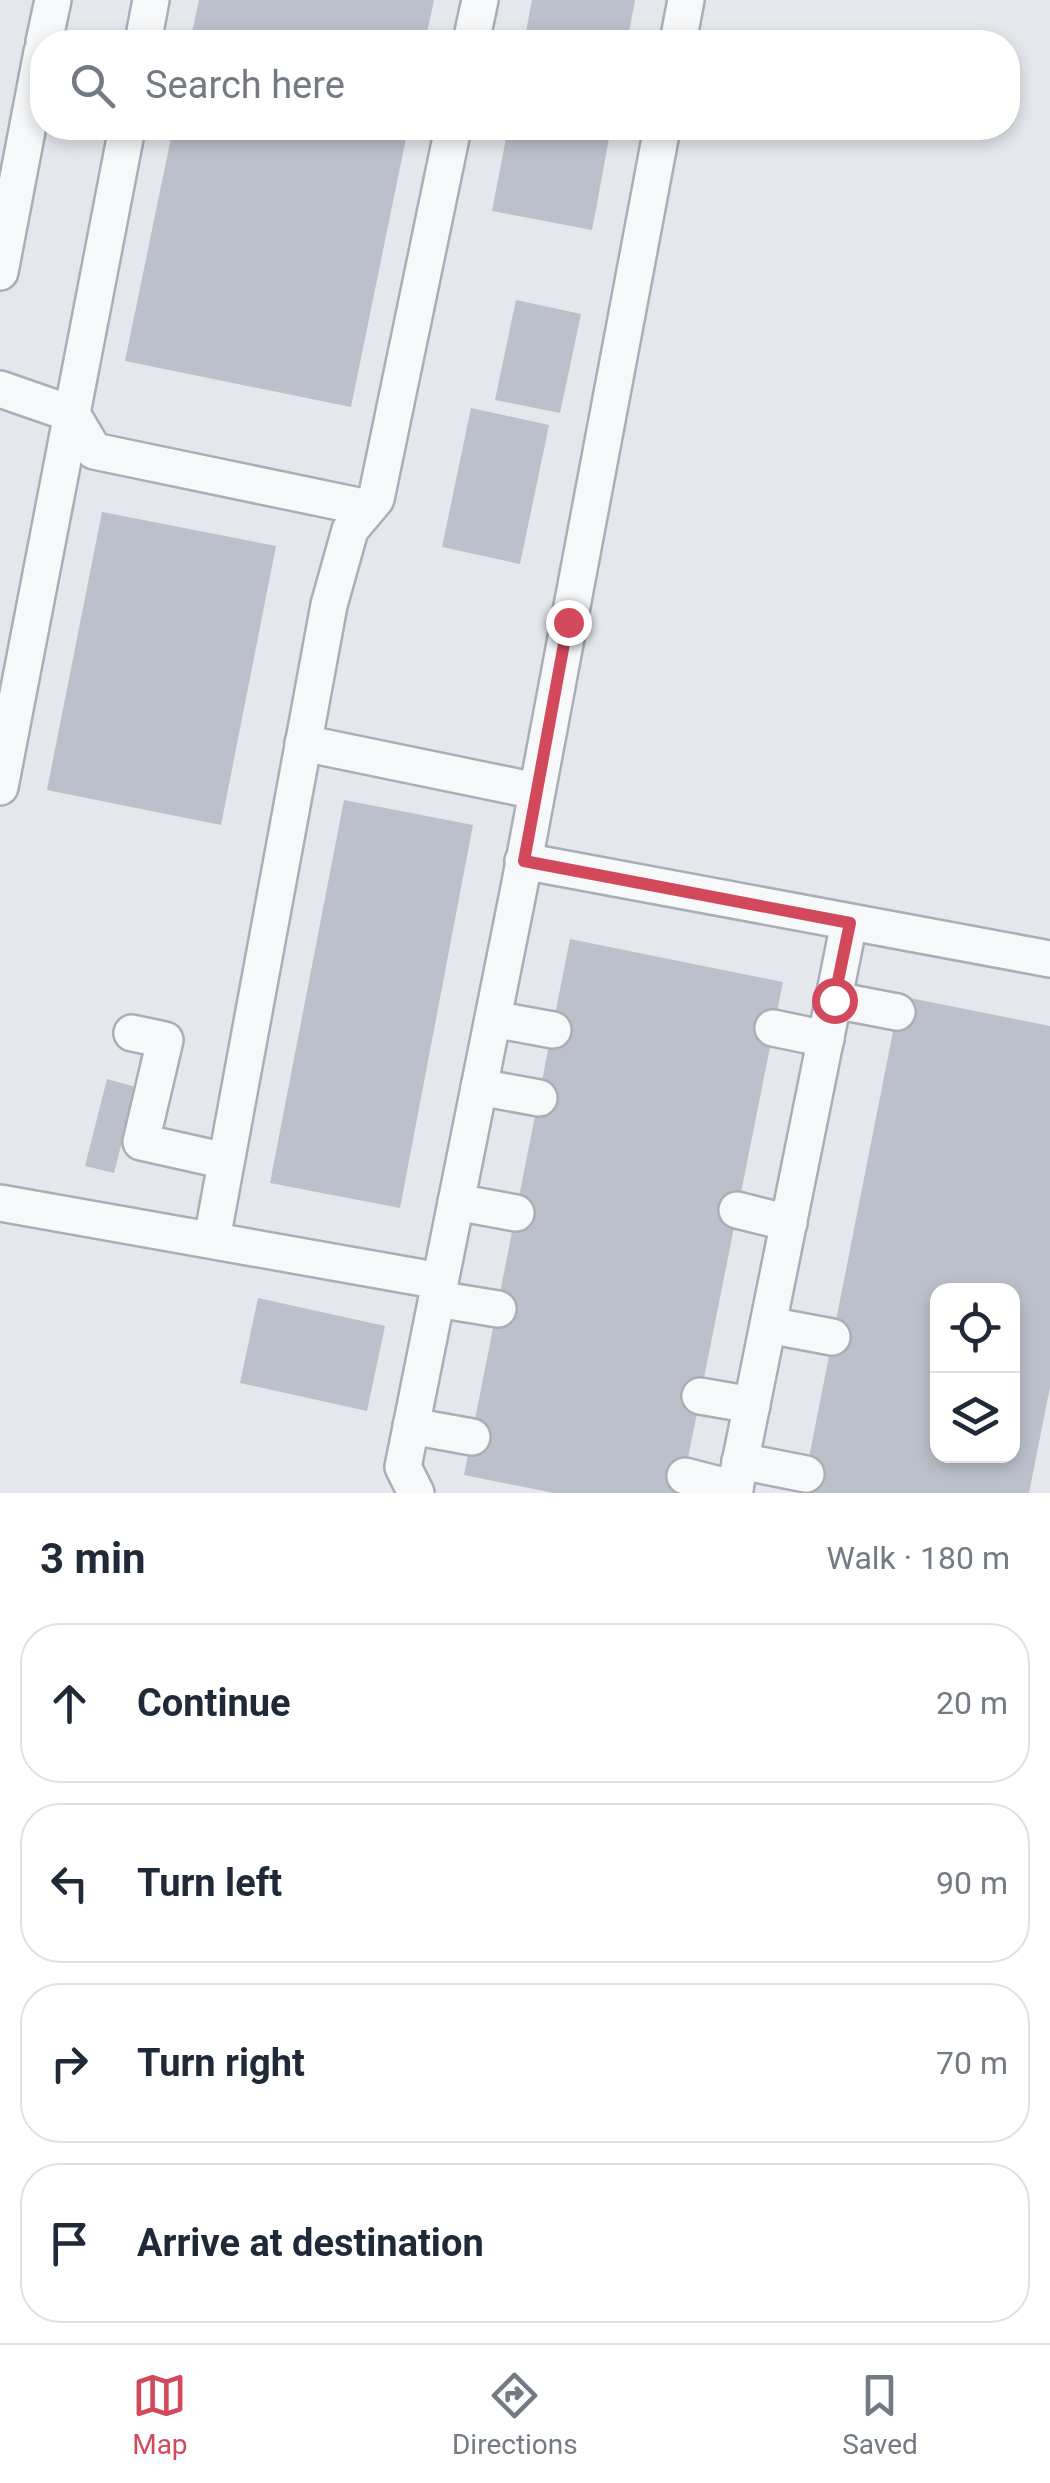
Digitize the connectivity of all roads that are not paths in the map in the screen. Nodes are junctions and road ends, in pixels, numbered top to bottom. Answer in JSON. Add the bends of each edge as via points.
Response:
{"nodes":[{"id":1,"x":53,"y":0,"type":"edge"},
{"id":2,"x":151,"y":0,"type":"edge"},
{"id":3,"x":480,"y":0,"type":"edge"},
{"id":4,"x":686,"y":0,"type":"edge"},
{"id":5,"x":47,"y":30,"type":"edge"},
{"id":6,"x":145,"y":30,"type":"edge"},
{"id":7,"x":474,"y":30,"type":"edge"},
{"id":8,"x":680,"y":30,"type":"edge"},
{"id":9,"x":30,"y":115,"type":"edge"},
{"id":10,"x":124,"y":140,"type":"edge"},
{"id":11,"x":451,"y":140,"type":"edge"},
{"id":12,"x":660,"y":140,"type":"edge"},
{"id":13,"x":0,"y":272,"type":"edge"},
{"id":14,"x":0,"y":389,"type":"edge"},
{"id":15,"x":72,"y":414,"type":"junction"},
{"id":16,"x":368,"y":508,"type":"junction"},
{"id":17,"x":304,"y":743,"type":"junction"},
{"id":18,"x":0,"y":787,"type":"edge"},
{"id":19,"x":536,"y":790,"type":"junction"},
{"id":20,"x":524,"y":861,"type":"junction"},
{"id":21,"x":850,"y":923,"type":"junction"},
{"id":22,"x":1050,"y":960,"type":"edge"},
{"id":23,"x":834,"y":1000,"type":"junction"},
{"id":24,"x":897,"y":1012,"type":"dead end"},
{"id":25,"x":493,"y":1019,"type":"junction"},
{"id":26,"x":773,"y":1028,"type":"dead end"},
{"id":27,"x":552,"y":1030,"type":"dead end"},
{"id":28,"x":132,"y":1034,"type":"dead end"},
{"id":29,"x":826,"y":1039,"type":"junction"},
{"id":30,"x":479,"y":1087,"type":"junction"},
{"id":31,"x":539,"y":1098,"type":"dead end"},
{"id":32,"x":226,"y":1161,"type":"junction"},
{"id":33,"x":456,"y":1202,"type":"junction"},
{"id":34,"x":0,"y":1203,"type":"edge"},
{"id":35,"x":737,"y":1210,"type":"dead end"},
{"id":36,"x":516,"y":1213,"type":"dead end"},
{"id":37,"x":789,"y":1223,"type":"junction"},
{"id":38,"x":212,"y":1240,"type":"junction"},
{"id":39,"x":438,"y":1290,"type":"junction"},
{"id":40,"x":498,"y":1309,"type":"dead end"},
{"id":41,"x":768,"y":1326,"type":"junction"},
{"id":42,"x":832,"y":1338,"type":"dead end"},
{"id":43,"x":700,"y":1396,"type":"dead end"},
{"id":44,"x":752,"y":1405,"type":"junction"},
{"id":45,"x":411,"y":1426,"type":"junction"},
{"id":46,"x":472,"y":1438,"type":"dead end"},
{"id":47,"x":806,"y":1474,"type":"dead end"},
{"id":48,"x":684,"y":1476,"type":"dead end"},
{"id":49,"x":737,"y":1481,"type":"edge"},
{"id":50,"x":416,"y":1493,"type":"edge"}],
"edges":[{"from":1,"to":5,"type":"lane"},
{"from":2,"to":6,"type":"lane"},
{"from":3,"to":7,"type":"lane"},
{"from":4,"to":8,"type":"lane"},
{"from":9,"to":13,"type":"lane"},
{"from":10,"to":15,"type":"lane"},
{"from":11,"to":16,"type":"lane","via":[[376,499]]},
{"from":12,"to":19,"type":"lane"},
{"from":14,"to":15,"type":"lane"},
{"from":15,"to":16,"type":"lane","via":[[94,451]]},
{"from":15,"to":18,"type":"lane"},
{"from":16,"to":17,"type":"lane","via":[[350,530],[329,606]]},
{"from":17,"to":19,"type":"lane"},
{"from":17,"to":32,"type":"lane"},
{"from":19,"to":20,"type":"lane"},
{"from":20,"to":21,"type":"lane"},
{"from":20,"to":25,"type":"lane"},
{"from":21,"to":22,"type":"lane"},
{"from":21,"to":23,"type":"lane"},
{"from":23,"to":24,"type":"lane"},
{"from":23,"to":29,"type":"lane"},
{"from":25,"to":27,"type":"lane"},
{"from":25,"to":30,"type":"lane"},
{"from":26,"to":29,"type":"lane"},
{"from":28,"to":32,"type":"lane","via":[[165,1040],[141,1142]]},
{"from":29,"to":37,"type":"lane"},
{"from":30,"to":31,"type":"lane"},
{"from":30,"to":33,"type":"lane"},
{"from":32,"to":38,"type":"lane"},
{"from":33,"to":36,"type":"lane"},
{"from":33,"to":39,"type":"lane"},
{"from":34,"to":38,"type":"lane"},
{"from":35,"to":37,"type":"lane"},
{"from":37,"to":41,"type":"lane"},
{"from":38,"to":39,"type":"lane"},
{"from":39,"to":40,"type":"lane"},
{"from":39,"to":45,"type":"lane"},
{"from":41,"to":42,"type":"lane"},
{"from":41,"to":44,"type":"lane"},
{"from":43,"to":44,"type":"lane"},
{"from":44,"to":49,"type":"lane"},
{"from":45,"to":46,"type":"lane"},
{"from":45,"to":50,"type":"lane","via":[[403,1467]]},
{"from":47,"to":49,"type":"lane"},
{"from":48,"to":49,"type":"lane"}]}
